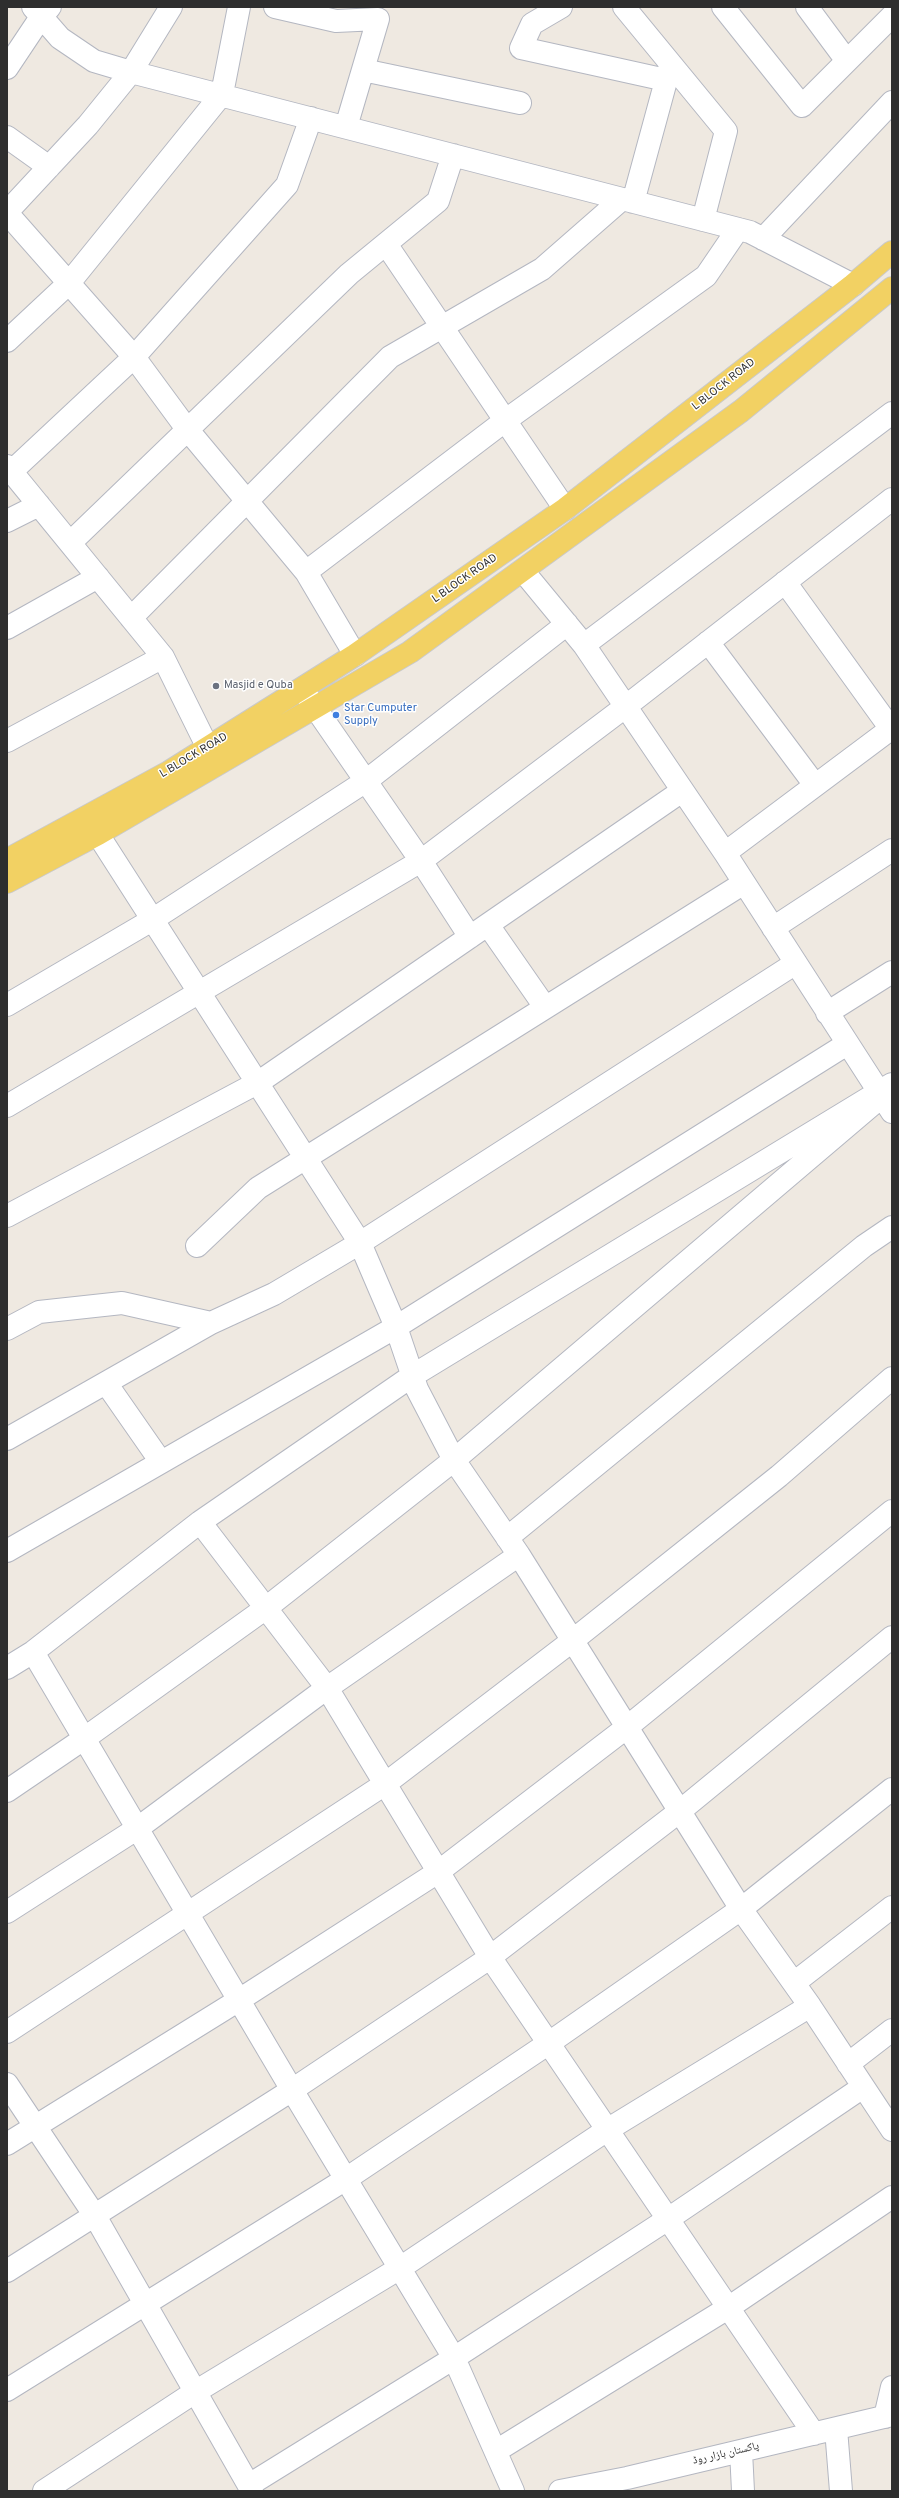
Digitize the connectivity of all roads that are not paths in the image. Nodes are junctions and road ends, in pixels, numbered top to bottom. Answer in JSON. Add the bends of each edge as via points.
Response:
{"nodes":[{"id":1,"x":171,"y":7,"type":"edge"},
{"id":2,"x":239,"y":7,"type":"edge"},
{"id":3,"x":275,"y":7,"type":"edge"},
{"id":4,"x":624,"y":7,"type":"edge"},
{"id":5,"x":723,"y":7,"type":"edge"},
{"id":6,"x":806,"y":7,"type":"edge"},
{"id":7,"x":41,"y":10,"type":"edge"},
{"id":8,"x":548,"y":10,"type":"edge"},
{"id":9,"x":892,"y":16,"type":"edge"},
{"id":10,"x":847,"y":61,"type":"junction"},
{"id":11,"x":7,"y":68,"type":"edge"},
{"id":12,"x":363,"y":70,"type":"junction"},
{"id":13,"x":131,"y":72,"type":"junction"},
{"id":14,"x":668,"y":72,"type":"junction"},
{"id":15,"x":222,"y":94,"type":"junction"},
{"id":16,"x":520,"y":102,"type":"dead end"},
{"id":17,"x":892,"y":102,"type":"edge"},
{"id":18,"x":311,"y":118,"type":"junction"},
{"id":19,"x":346,"y":127,"type":"junction"},
{"id":20,"x":7,"y":137,"type":"edge"},
{"id":21,"x":452,"y":155,"type":"junction"},
{"id":22,"x":49,"y":167,"type":"junction"},
{"id":23,"x":628,"y":200,"type":"junction"},
{"id":24,"x":7,"y":212,"type":"edge"},
{"id":25,"x":702,"y":220,"type":"junction"},
{"id":26,"x":738,"y":229,"type":"junction"},
{"id":27,"x":763,"y":239,"type":"junction"},
{"id":28,"x":386,"y":244,"type":"junction"},
{"id":29,"x":892,"y":252,"type":"edge"},
{"id":30,"x":69,"y":283,"type":"junction"},
{"id":31,"x":853,"y":285,"type":"junction"},
{"id":32,"x":892,"y":288,"type":"edge"},
{"id":33,"x":442,"y":326,"type":"junction"},
{"id":34,"x":7,"y":341,"type":"edge"},
{"id":35,"x":134,"y":356,"type":"junction"},
{"id":36,"x":892,"y":413,"type":"edge"},
{"id":37,"x":506,"y":420,"type":"junction"},
{"id":38,"x":187,"y":429,"type":"junction"},
{"id":39,"x":9,"y":468,"type":"edge"},
{"id":40,"x":892,"y":499,"type":"edge"},
{"id":41,"x":246,"y":500,"type":"junction"},
{"id":42,"x":39,"y":504,"type":"junction"},
{"id":43,"x":564,"y":508,"type":"junction"},
{"id":44,"x":7,"y":521,"type":"edge"},
{"id":45,"x":70,"y":543,"type":"junction"},
{"id":46,"x":523,"y":571,"type":"junction"},
{"id":47,"x":306,"y":572,"type":"junction"},
{"id":48,"x":98,"y":577,"type":"junction"},
{"id":49,"x":785,"y":582,"type":"junction"},
{"id":50,"x":131,"y":618,"type":"junction"},
{"id":51,"x":566,"y":624,"type":"junction"},
{"id":52,"x":7,"y":628,"type":"edge"},
{"id":53,"x":708,"y":642,"type":"junction"},
{"id":54,"x":584,"y":645,"type":"junction"},
{"id":55,"x":355,"y":655,"type":"junction"},
{"id":56,"x":163,"y":657,"type":"junction"},
{"id":57,"x":303,"y":690,"type":"junction"},
{"id":58,"x":625,"y":707,"type":"junction"},
{"id":59,"x":316,"y":708,"type":"junction"},
{"id":60,"x":892,"y":728,"type":"edge"},
{"id":61,"x":7,"y":741,"type":"edge"},
{"id":62,"x":208,"y":748,"type":"junction"},
{"id":63,"x":366,"y":781,"type":"junction"},
{"id":64,"x":816,"y":785,"type":"junction"},
{"id":65,"x":682,"y":791,"type":"junction"},
{"id":66,"x":86,"y":816,"type":"junction"},
{"id":67,"x":98,"y":834,"type":"junction"},
{"id":68,"x":892,"y":850,"type":"edge"},
{"id":69,"x":725,"y":853,"type":"junction"},
{"id":70,"x":7,"y":860,"type":"edge"},
{"id":71,"x":421,"y":861,"type":"junction"},
{"id":72,"x":7,"y":882,"type":"edge"},
{"id":73,"x":744,"y":883,"type":"junction"},
{"id":74,"x":152,"y":920,"type":"junction"},
{"id":75,"x":773,"y":928,"type":"junction"},
{"id":76,"x":479,"y":931,"type":"junction"},
{"id":77,"x":796,"y":963,"type":"junction"},
{"id":78,"x":892,"y":972,"type":"edge"},
{"id":79,"x":200,"y":993,"type":"junction"},
{"id":80,"x":7,"y":1005,"type":"edge"},
{"id":81,"x":545,"y":1007,"type":"junction"},
{"id":82,"x":827,"y":1013,"type":"junction"},
{"id":83,"x":848,"y":1044,"type":"junction"},
{"id":84,"x":259,"y":1082,"type":"junction"},
{"id":85,"x":886,"y":1096,"type":"edge"},
{"id":86,"x":7,"y":1106,"type":"edge"},
{"id":87,"x":306,"y":1156,"type":"junction"},
{"id":88,"x":7,"y":1216,"type":"edge"},
{"id":89,"x":892,"y":1227,"type":"edge"},
{"id":90,"x":360,"y":1243,"type":"junction"},
{"id":91,"x":197,"y":1246,"type":"dead end"},
{"id":92,"x":7,"y":1312,"type":"edge"},
{"id":93,"x":39,"y":1312,"type":"junction"},
{"id":94,"x":211,"y":1324,"type":"junction"},
{"id":95,"x":396,"y":1327,"type":"junction"},
{"id":96,"x":7,"y":1329,"type":"edge"},
{"id":97,"x":412,"y":1376,"type":"junction"},
{"id":98,"x":892,"y":1378,"type":"edge"},
{"id":99,"x":106,"y":1383,"type":"junction"},
{"id":100,"x":7,"y":1440,"type":"edge"},
{"id":101,"x":454,"y":1460,"type":"junction"},
{"id":102,"x":161,"y":1462,"type":"junction"},
{"id":103,"x":892,"y":1511,"type":"edge"},
{"id":104,"x":200,"y":1522,"type":"junction"},
{"id":105,"x":513,"y":1547,"type":"junction"},
{"id":106,"x":7,"y":1551,"type":"edge"},
{"id":107,"x":266,"y":1608,"type":"junction"},
{"id":108,"x":892,"y":1637,"type":"edge"},
{"id":109,"x":572,"y":1641,"type":"junction"},
{"id":110,"x":33,"y":1652,"type":"junction"},
{"id":111,"x":7,"y":1668,"type":"edge"},
{"id":112,"x":327,"y":1688,"type":"junction"},
{"id":113,"x":626,"y":1728,"type":"junction"},
{"id":114,"x":85,"y":1738,"type":"junction"},
{"id":115,"x":385,"y":1784,"type":"junction"},
{"id":116,"x":892,"y":1789,"type":"edge"},
{"id":117,"x":7,"y":1791,"type":"edge"},
{"id":118,"x":680,"y":1811,"type":"junction"},
{"id":119,"x":138,"y":1828,"type":"junction"},
{"id":120,"x":438,"y":1872,"type":"junction"},
{"id":121,"x":892,"y":1907,"type":"edge"},
{"id":122,"x":741,"y":1909,"type":"junction"},
{"id":123,"x":7,"y":1912,"type":"edge"},
{"id":124,"x":187,"y":1912,"type":"junction"},
{"id":125,"x":490,"y":1957,"type":"junction"},
{"id":126,"x":794,"y":1983,"type":"junction"},
{"id":127,"x":239,"y":2000,"type":"junction"},
{"id":128,"x":810,"y":2006,"type":"junction"},
{"id":129,"x":892,"y":2030,"type":"edge"},
{"id":130,"x":7,"y":2032,"type":"edge"},
{"id":131,"x":548,"y":2044,"type":"junction"},
{"id":132,"x":848,"y":2064,"type":"junction"},
{"id":133,"x":7,"y":2084,"type":"edge"},
{"id":134,"x":863,"y":2087,"type":"junction"},
{"id":135,"x":292,"y":2090,"type":"junction"},
{"id":136,"x":35,"y":2126,"type":"junction"},
{"id":137,"x":607,"y":2130,"type":"junction"},
{"id":138,"x":892,"y":2130,"type":"edge"},
{"id":139,"x":7,"y":2144,"type":"edge"},
{"id":140,"x":346,"y":2179,"type":"junction"},
{"id":141,"x":892,"y":2197,"type":"edge"},
{"id":142,"x":95,"y":2216,"type":"junction"},
{"id":143,"x":668,"y":2219,"type":"junction"},
{"id":144,"x":400,"y":2268,"type":"junction"},
{"id":145,"x":7,"y":2271,"type":"edge"},
{"id":146,"x":146,"y":2305,"type":"junction"},
{"id":147,"x":728,"y":2308,"type":"junction"},
{"id":148,"x":454,"y":2358,"type":"junction"},
{"id":149,"x":892,"y":2387,"type":"edge"},
{"id":150,"x":7,"y":2390,"type":"edge"},
{"id":151,"x":195,"y":2392,"type":"junction"},
{"id":152,"x":888,"y":2416,"type":"edge"},
{"id":153,"x":836,"y":2428,"type":"junction"},
{"id":154,"x":814,"y":2434,"type":"junction"},
{"id":155,"x":496,"y":2451,"type":"junction"},
{"id":156,"x":741,"y":2451,"type":"junction"},
{"id":157,"x":628,"y":2484,"type":"edge"},
{"id":158,"x":250,"y":2488,"type":"edge"},
{"id":159,"x":44,"y":2491,"type":"edge"},
{"id":160,"x":513,"y":2491,"type":"edge"},
{"id":161,"x":560,"y":2491,"type":"edge"},
{"id":162,"x":743,"y":2491,"type":"edge"},
{"id":163,"x":842,"y":2491,"type":"edge"}],
"edges":[{"from":1,"to":13,"type":"street"},
{"from":2,"to":15,"type":"street"},
{"from":3,"to":12,"type":"street","via":[[336,22],[378,19]]},
{"from":4,"to":14,"type":"street"},
{"from":5,"to":10,"type":"street","via":[[802,106]]},
{"from":6,"to":10,"type":"street"},
{"from":7,"to":11,"type":"street"},
{"from":7,"to":13,"type":"street","via":[[60,38],[94,61]]},
{"from":8,"to":14,"type":"street","via":[[532,24],[521,48]]},
{"from":9,"to":10,"type":"street"},
{"from":12,"to":16,"type":"street"},
{"from":12,"to":19,"type":"street"},
{"from":13,"to":15,"type":"street"},
{"from":13,"to":22,"type":"street","via":[[88,125]]},
{"from":14,"to":23,"type":"street"},
{"from":14,"to":25,"type":"street","via":[[726,131]]},
{"from":15,"to":18,"type":"street"},
{"from":15,"to":30,"type":"street"},
{"from":17,"to":27,"type":"street"},
{"from":18,"to":19,"type":"street"},
{"from":18,"to":35,"type":"street","via":[[287,185]]},
{"from":19,"to":21,"type":"street"},
{"from":20,"to":22,"type":"street"},
{"from":21,"to":23,"type":"street"},
{"from":21,"to":28,"type":"street","via":[[438,201]]},
{"from":22,"to":24,"type":"street"},
{"from":23,"to":25,"type":"street"},
{"from":23,"to":33,"type":"street","via":[[542,269]]},
{"from":24,"to":30,"type":"street"},
{"from":25,"to":26,"type":"street"},
{"from":26,"to":27,"type":"street"},
{"from":26,"to":37,"type":"street","via":[[706,276]]},
{"from":27,"to":31,"type":"street"},
{"from":28,"to":33,"type":"street"},
{"from":28,"to":38,"type":"street","via":[[349,274]]},
{"from":29,"to":31,"type":"main road","name":"L BLOCK ROAD"},
{"from":30,"to":34,"type":"street"},
{"from":30,"to":35,"type":"street"},
{"from":31,"to":43,"type":"main road","name":"L BLOCK ROAD"},
{"from":32,"to":46,"type":"main road","name":"L BLOCK ROAD","via":[[741,410]]},
{"from":33,"to":37,"type":"street"},
{"from":33,"to":41,"type":"street","via":[[390,357]]},
{"from":35,"to":38,"type":"street"},
{"from":35,"to":39,"type":"street"},
{"from":36,"to":54,"type":"street"},
{"from":37,"to":43,"type":"street"},
{"from":37,"to":47,"type":"street"},
{"from":38,"to":41,"type":"street"},
{"from":38,"to":45,"type":"street"},
{"from":39,"to":42,"type":"street"},
{"from":40,"to":49,"type":"street"},
{"from":41,"to":47,"type":"street"},
{"from":41,"to":50,"type":"street"},
{"from":42,"to":44,"type":"street"},
{"from":42,"to":45,"type":"street"},
{"from":43,"to":55,"type":"main road","name":"L BLOCK ROAD"},
{"from":45,"to":48,"type":"street"},
{"from":46,"to":51,"type":"street"},
{"from":46,"to":59,"type":"main road","name":"L BLOCK ROAD","via":[[410,652]]},
{"from":47,"to":55,"type":"street"},
{"from":48,"to":50,"type":"street"},
{"from":48,"to":52,"type":"street"},
{"from":49,"to":53,"type":"street"},
{"from":49,"to":60,"type":"street"},
{"from":50,"to":56,"type":"street"},
{"from":51,"to":54,"type":"street"},
{"from":51,"to":63,"type":"street"},
{"from":53,"to":58,"type":"street"},
{"from":53,"to":64,"type":"street"},
{"from":54,"to":58,"type":"street"},
{"from":55,"to":57,"type":"main road","name":"L BLOCK ROAD"},
{"from":56,"to":61,"type":"street"},
{"from":56,"to":62,"type":"street"},
{"from":57,"to":59,"type":"street"},
{"from":57,"to":62,"type":"main road","name":"L BLOCK ROAD"},
{"from":58,"to":65,"type":"street"},
{"from":58,"to":71,"type":"street"},
{"from":59,"to":63,"type":"street"},
{"from":59,"to":67,"type":"main road","name":"L BLOCK ROAD"},
{"from":60,"to":64,"type":"street"},
{"from":62,"to":66,"type":"main road","name":"L BLOCK ROAD"},
{"from":63,"to":71,"type":"street"},
{"from":63,"to":74,"type":"street"},
{"from":64,"to":69,"type":"street"},
{"from":65,"to":69,"type":"street"},
{"from":65,"to":76,"type":"street"},
{"from":66,"to":67,"type":"street"},
{"from":66,"to":70,"type":"main road","name":"L BLOCK ROAD"},
{"from":67,"to":72,"type":"main road","name":"L BLOCK ROAD"},
{"from":67,"to":74,"type":"street"},
{"from":68,"to":75,"type":"street"},
{"from":69,"to":73,"type":"street"},
{"from":71,"to":76,"type":"street"},
{"from":71,"to":79,"type":"street"},
{"from":73,"to":75,"type":"street"},
{"from":73,"to":81,"type":"street"},
{"from":74,"to":79,"type":"street"},
{"from":74,"to":80,"type":"street"},
{"from":75,"to":77,"type":"street"},
{"from":76,"to":81,"type":"street"},
{"from":76,"to":84,"type":"street"},
{"from":77,"to":82,"type":"street"},
{"from":77,"to":90,"type":"street"},
{"from":78,"to":82,"type":"street"},
{"from":79,"to":84,"type":"street"},
{"from":79,"to":86,"type":"street"},
{"from":81,"to":87,"type":"street"},
{"from":82,"to":83,"type":"street"},
{"from":83,"to":85,"type":"street"},
{"from":83,"to":95,"type":"street"},
{"from":84,"to":87,"type":"street"},
{"from":84,"to":88,"type":"street"},
{"from":85,"to":97,"type":"street"},
{"from":85,"to":101,"type":"street"},
{"from":87,"to":90,"type":"street"},
{"from":87,"to":91,"type":"street","via":[[258,1188]]},
{"from":89,"to":105,"type":"street","via":[[864,1246]]},
{"from":90,"to":94,"type":"street","via":[[274,1294]]},
{"from":90,"to":95,"type":"street"},
{"from":92,"to":93,"type":"street"},
{"from":93,"to":94,"type":"street","via":[[122,1303]]},
{"from":93,"to":96,"type":"street"},
{"from":94,"to":99,"type":"street"},
{"from":95,"to":97,"type":"street"},
{"from":95,"to":102,"type":"street"},
{"from":97,"to":101,"type":"street","via":[[416,1389]]},
{"from":97,"to":104,"type":"street"},
{"from":98,"to":109,"type":"street","via":[[779,1476]]},
{"from":99,"to":100,"type":"street"},
{"from":99,"to":102,"type":"street"},
{"from":101,"to":105,"type":"street"},
{"from":101,"to":107,"type":"street"},
{"from":102,"to":106,"type":"street"},
{"from":103,"to":113,"type":"street"},
{"from":104,"to":107,"type":"street"},
{"from":104,"to":110,"type":"street"},
{"from":105,"to":109,"type":"street"},
{"from":105,"to":112,"type":"street"},
{"from":107,"to":112,"type":"street"},
{"from":107,"to":114,"type":"street"},
{"from":108,"to":118,"type":"street"},
{"from":109,"to":113,"type":"street"},
{"from":109,"to":115,"type":"street"},
{"from":110,"to":111,"type":"street"},
{"from":110,"to":114,"type":"street"},
{"from":112,"to":115,"type":"street"},
{"from":112,"to":119,"type":"street"},
{"from":113,"to":118,"type":"street"},
{"from":113,"to":120,"type":"street"},
{"from":114,"to":117,"type":"street"},
{"from":114,"to":119,"type":"street"},
{"from":115,"to":120,"type":"street"},
{"from":115,"to":124,"type":"street"},
{"from":116,"to":122,"type":"street"},
{"from":118,"to":122,"type":"street"},
{"from":118,"to":125,"type":"street"},
{"from":119,"to":123,"type":"street"},
{"from":119,"to":124,"type":"street"},
{"from":120,"to":125,"type":"street"},
{"from":120,"to":127,"type":"street"},
{"from":121,"to":126,"type":"street"},
{"from":122,"to":126,"type":"street"},
{"from":122,"to":131,"type":"street"},
{"from":124,"to":127,"type":"street"},
{"from":124,"to":130,"type":"street"},
{"from":125,"to":131,"type":"street"},
{"from":125,"to":135,"type":"street"},
{"from":126,"to":128,"type":"street"},
{"from":127,"to":135,"type":"street"},
{"from":127,"to":136,"type":"street"},
{"from":128,"to":132,"type":"street"},
{"from":128,"to":137,"type":"street"},
{"from":129,"to":132,"type":"street"},
{"from":131,"to":137,"type":"street"},
{"from":131,"to":140,"type":"street"},
{"from":132,"to":134,"type":"street"},
{"from":133,"to":136,"type":"street"},
{"from":134,"to":138,"type":"street"},
{"from":134,"to":143,"type":"street"},
{"from":135,"to":140,"type":"street"},
{"from":135,"to":142,"type":"street"},
{"from":136,"to":139,"type":"street"},
{"from":136,"to":142,"type":"street"},
{"from":137,"to":143,"type":"street"},
{"from":137,"to":144,"type":"street"},
{"from":140,"to":144,"type":"street"},
{"from":140,"to":146,"type":"street"},
{"from":141,"to":147,"type":"street"},
{"from":142,"to":145,"type":"street"},
{"from":142,"to":146,"type":"street"},
{"from":143,"to":147,"type":"street"},
{"from":143,"to":148,"type":"street"},
{"from":144,"to":148,"type":"street"},
{"from":144,"to":151,"type":"street"},
{"from":146,"to":150,"type":"street"},
{"from":146,"to":151,"type":"street"},
{"from":147,"to":154,"type":"street"},
{"from":147,"to":155,"type":"street"},
{"from":148,"to":155,"type":"street"},
{"from":148,"to":158,"type":"street"},
{"from":149,"to":152,"type":"street"},
{"from":151,"to":158,"type":"street"},
{"from":151,"to":159,"type":"street"},
{"from":152,"to":153,"type":"street","name":"پاکستان بازار روڈ"},
{"from":153,"to":154,"type":"street","name":"پاکستان بازار روڈ"},
{"from":153,"to":163,"type":"street"},
{"from":154,"to":156,"type":"street","name":"پاکستان بازار روڈ"},
{"from":155,"to":160,"type":"street"},
{"from":156,"to":157,"type":"street","name":"پاکستان بازار روڈ"},
{"from":156,"to":162,"type":"street"},
{"from":157,"to":161,"type":"street","name":"پاکستان بازار روڈ"}]}
